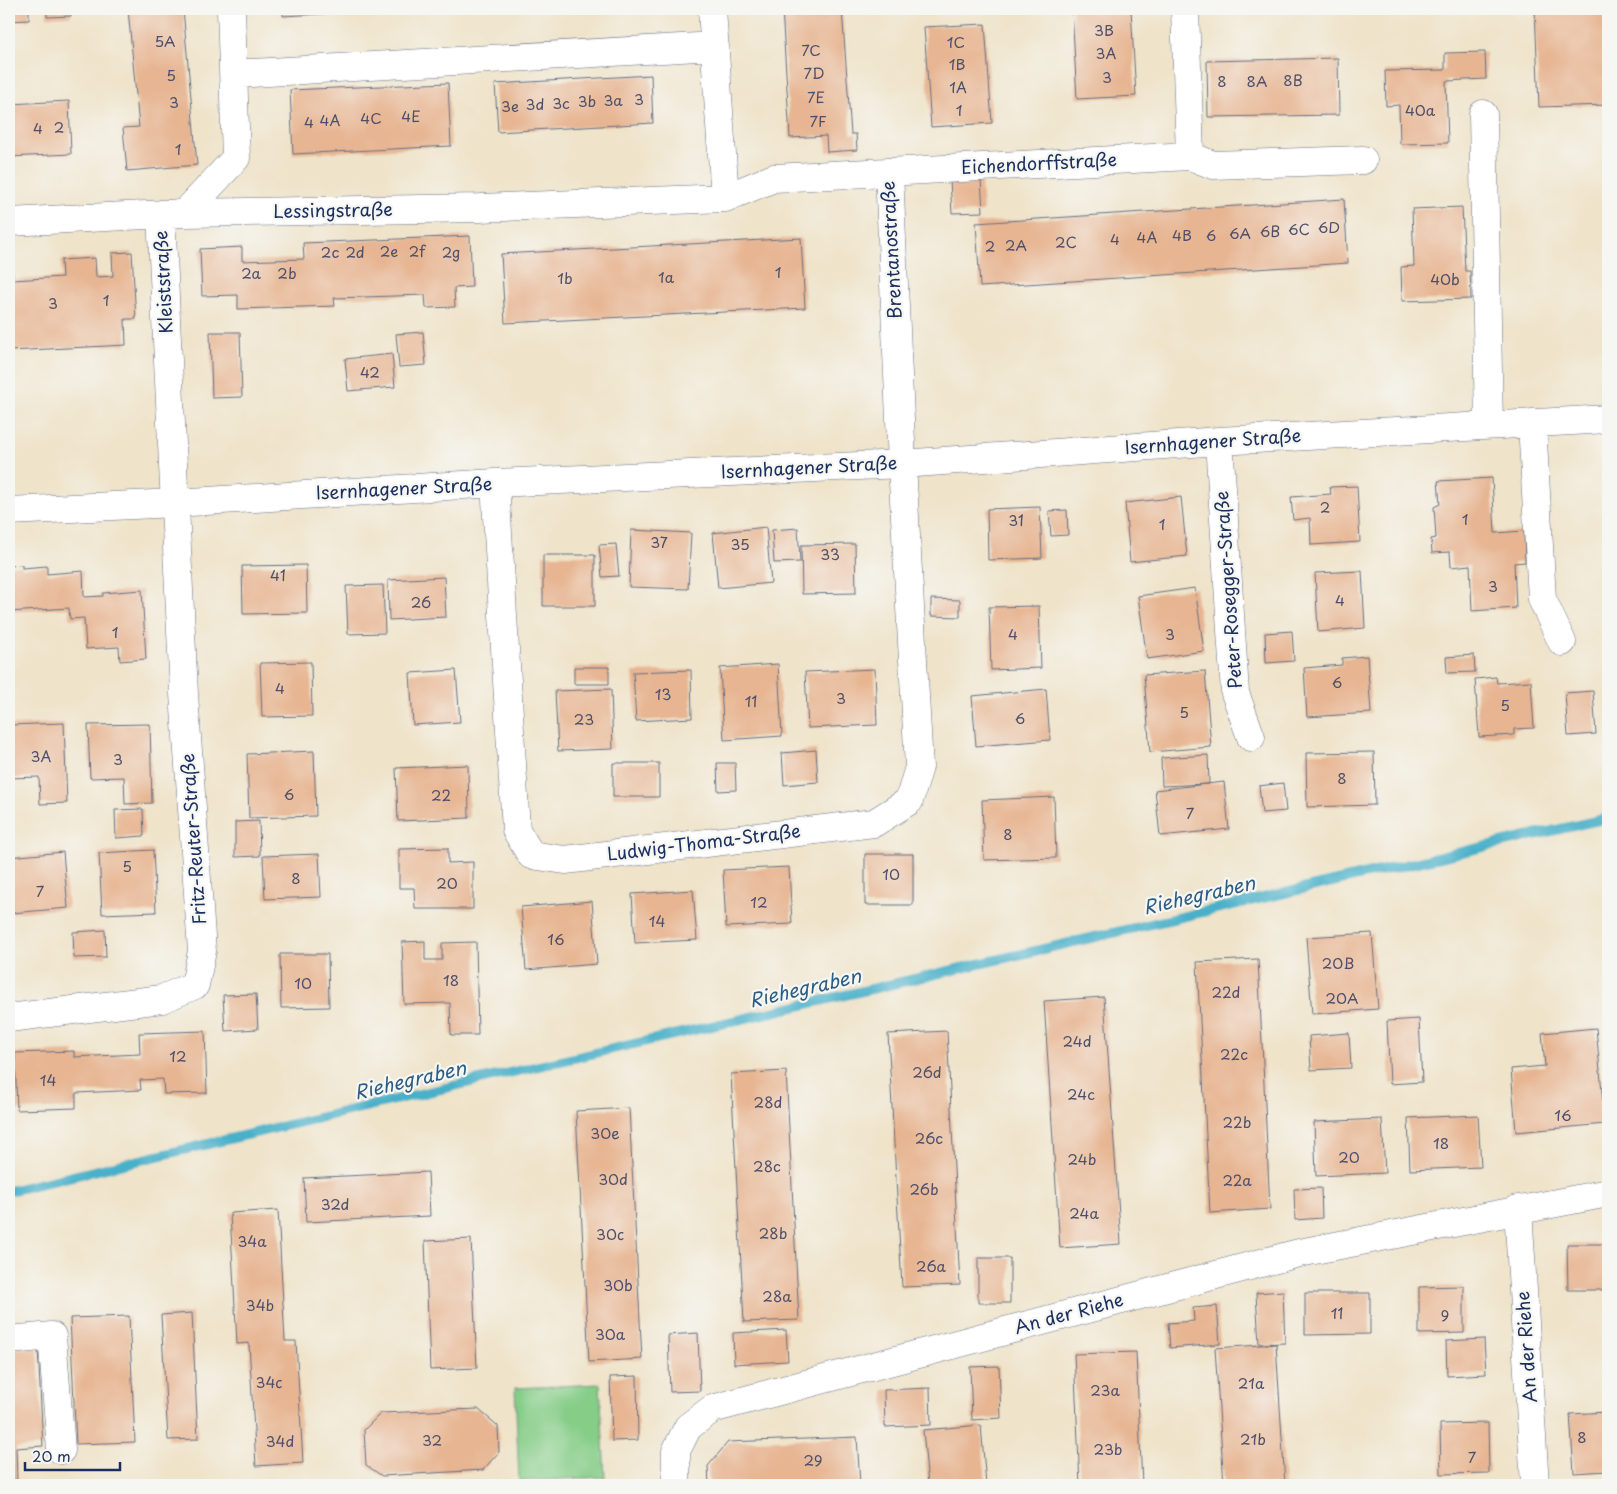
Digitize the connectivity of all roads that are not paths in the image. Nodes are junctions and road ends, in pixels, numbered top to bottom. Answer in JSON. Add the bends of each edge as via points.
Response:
{"nodes":[{"id":1,"x":231,"y":9,"type":"edge"},
{"id":2,"x":712,"y":9,"type":"edge"},
{"id":3,"x":1184,"y":9,"type":"edge"},
{"id":4,"x":715,"y":46,"type":"junction"},
{"id":5,"x":234,"y":74,"type":"junction"},
{"id":6,"x":1482,"y":114,"type":"dead end"},
{"id":7,"x":1190,"y":156,"type":"junction"},
{"id":8,"x":1362,"y":160,"type":"dead end"},
{"id":9,"x":889,"y":172,"type":"junction"},
{"id":10,"x":725,"y":198,"type":"junction"},
{"id":11,"x":480,"y":208,"type":"joint"},
{"id":12,"x":173,"y":214,"type":"junction"},
{"id":13,"x":9,"y":222,"type":"edge"},
{"id":14,"x":1608,"y":419,"type":"edge"},
{"id":15,"x":1532,"y":423,"type":"junction"},
{"id":16,"x":1489,"y":425,"type":"junction"},
{"id":17,"x":1219,"y":441,"type":"junction"},
{"id":18,"x":902,"y":464,"type":"junction"},
{"id":19,"x":495,"y":483,"type":"junction"},
{"id":20,"x":175,"y":502,"type":"junction"},
{"id":21,"x":9,"y":511,"type":"edge"},
{"id":22,"x":1562,"y":642,"type":"dead end"},
{"id":23,"x":1251,"y":737,"type":"dead end"},
{"id":24,"x":9,"y":1018,"type":"edge"},
{"id":25,"x":1608,"y":1192,"type":"edge"},
{"id":26,"x":1518,"y":1210,"type":"junction"},
{"id":27,"x":9,"y":1340,"type":"edge"},
{"id":28,"x":61,"y":1450,"type":"dead end"},
{"id":29,"x":676,"y":1485,"type":"edge"},
{"id":30,"x":1535,"y":1485,"type":"edge"}],
"edges":[{"from":1,"to":5,"type":"street"},
{"from":2,"to":4,"type":"street"},
{"from":3,"to":7,"type":"street"},
{"from":4,"to":5,"type":"street"},
{"from":4,"to":10,"type":"street"},
{"from":5,"to":12,"type":"street","via":[[236,158]]},
{"from":6,"to":16,"type":"street"},
{"from":7,"to":8,"type":"street","name":"Eichendorffstraße","via":[[1213,166]]},
{"from":7,"to":9,"type":"street","name":"Eichendorffstraße"},
{"from":9,"to":10,"type":"street","name":"Brentanostraße","via":[[774,178]]},
{"from":9,"to":18,"type":"street","name":"Brentanostraße"},
{"from":10,"to":11,"type":"street","name":"Brentanostraße"},
{"from":11,"to":12,"type":"street","name":"Lessingstraße"},
{"from":12,"to":13,"type":"street","name":"Kleiststraße"},
{"from":12,"to":20,"type":"street","name":"Kleiststraße"},
{"from":14,"to":15,"type":"street","name":"Isernhagener Straße"},
{"from":15,"to":16,"type":"street","name":"Isernhagener Straße"},
{"from":15,"to":22,"type":"street","via":[[1542,599]]},
{"from":16,"to":17,"type":"street","name":"Isernhagener Straße"},
{"from":17,"to":18,"type":"street","name":"Isernhagener Straße"},
{"from":17,"to":23,"type":"street","name":"Peter-Rosegger-Straße","via":[[1235,693]]},
{"from":18,"to":19,"type":"street","name":"Isernhagener Straße"},
{"from":18,"to":19,"type":"street","name":"Ludwig-Thoma-Straße","via":[[919,767],[909,801],[874,823],[565,860],[531,856],[516,830]]},
{"from":19,"to":20,"type":"street","name":"Isernhagener Straße"},
{"from":20,"to":21,"type":"street","name":"Isernhagener Straße"},
{"from":20,"to":24,"type":"street","name":"Fritz-Reuter-Straße","via":[[184,694],[202,951],[195,985],[162,999]]},
{"from":25,"to":26,"type":"street","name":"An der Riehe"},
{"from":26,"to":29,"type":"street","name":"An der Riehe","via":[[1298,1253],[712,1409],[688,1428],[676,1451]]},
{"from":26,"to":30,"type":"street","name":"An der Riehe"},
{"from":27,"to":28,"type":"street","via":[[52,1336]]}]}
